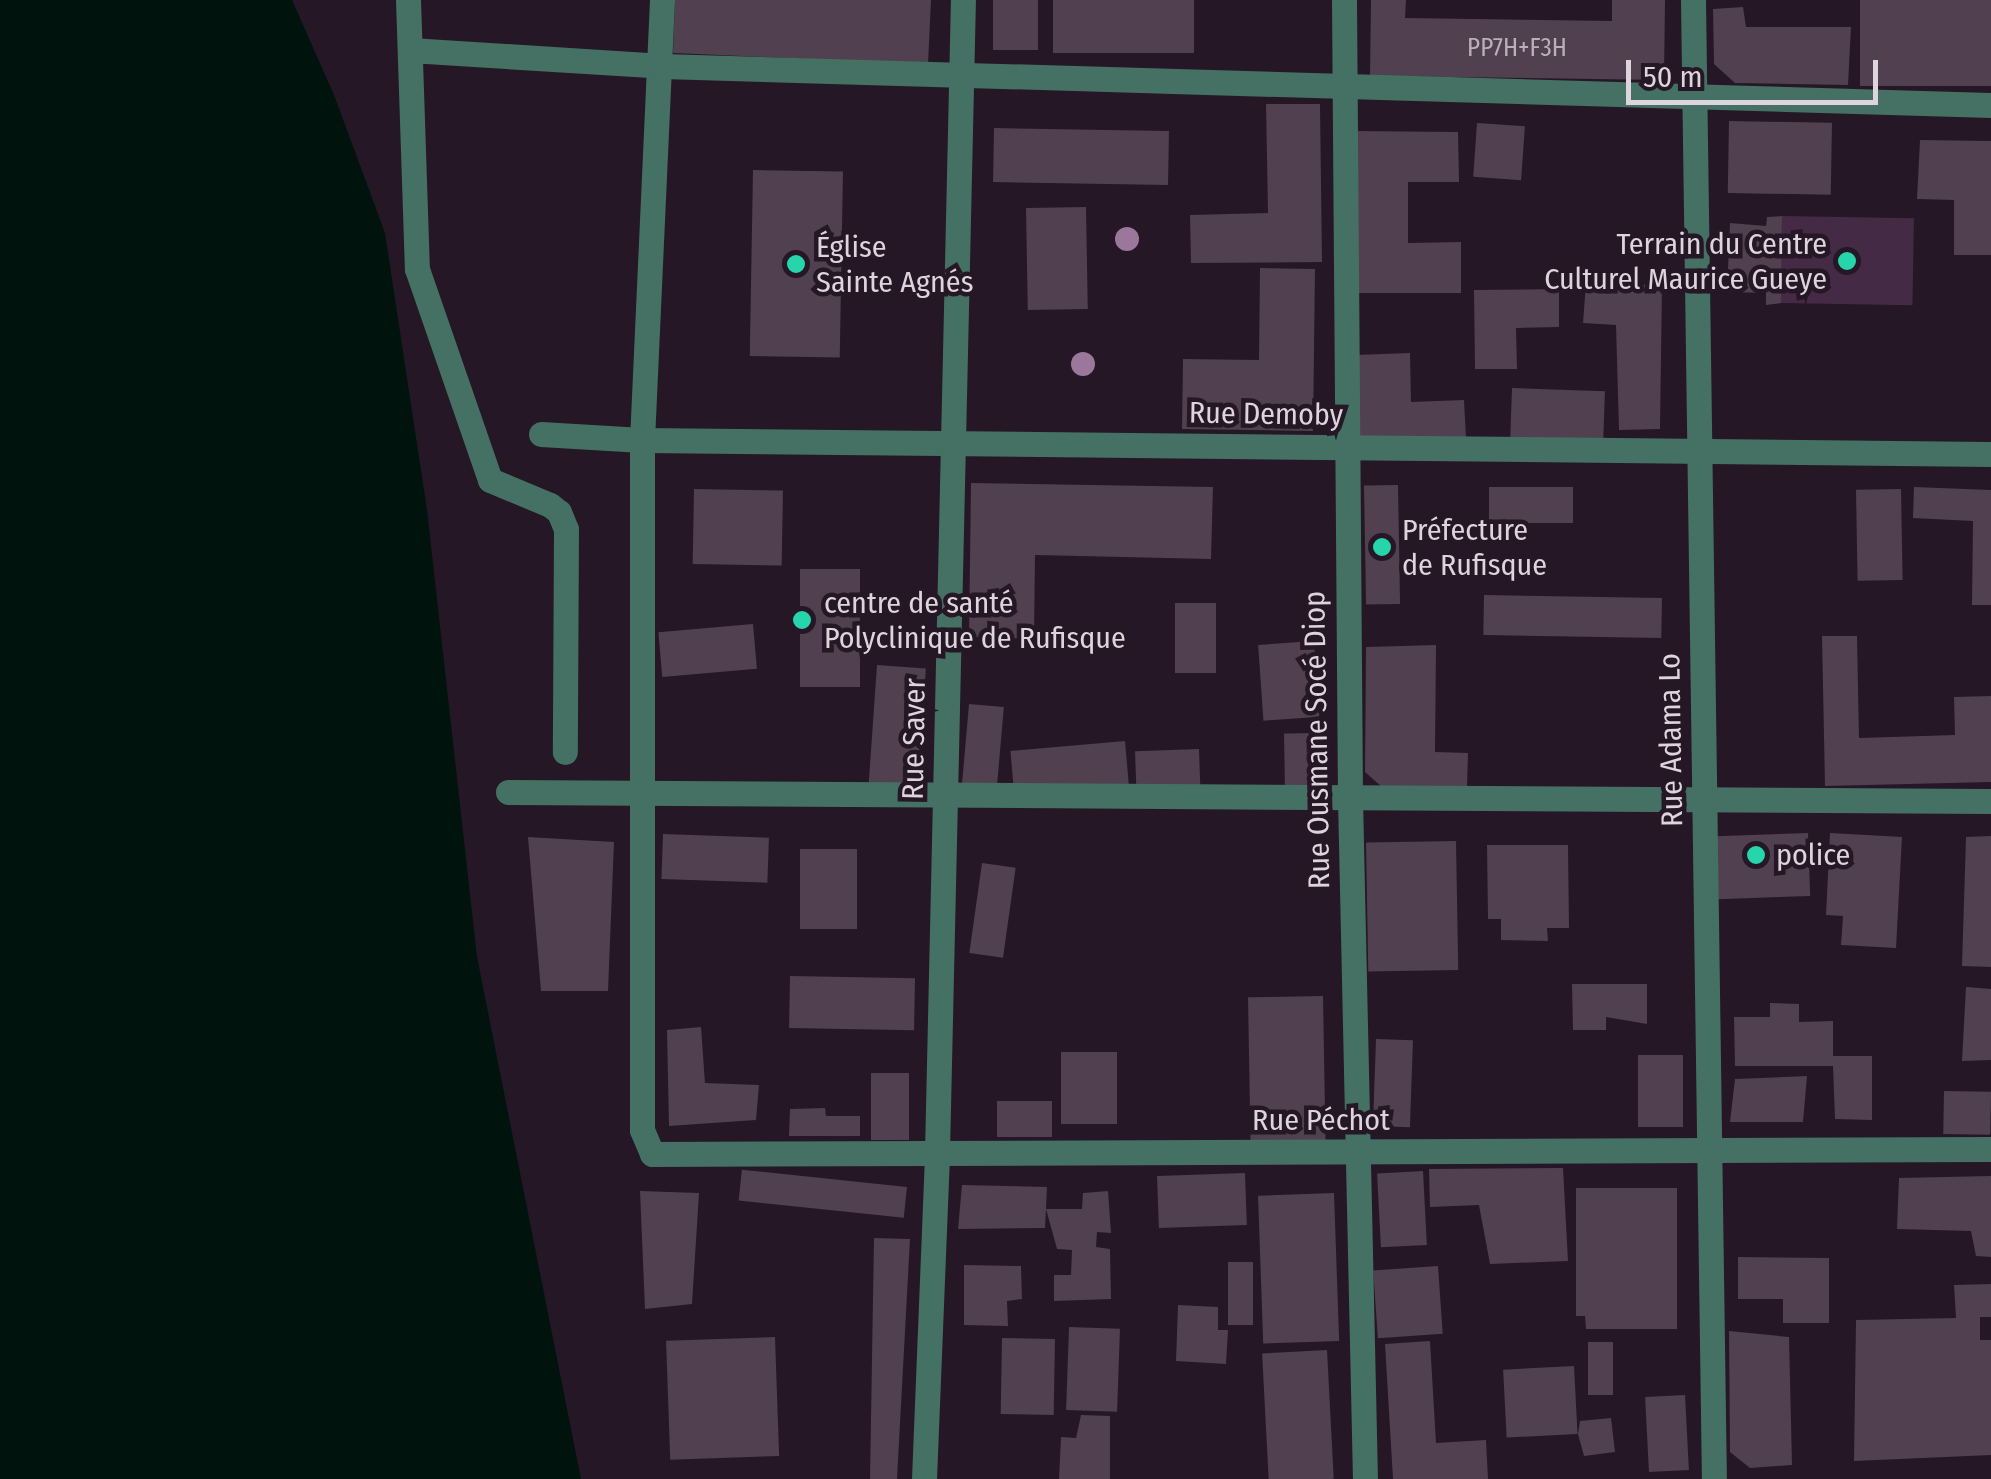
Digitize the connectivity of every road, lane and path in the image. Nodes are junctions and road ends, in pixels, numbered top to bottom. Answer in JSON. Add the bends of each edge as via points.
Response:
{"nodes":[{"id":1,"x":408,"y":0,"type":"edge"},
{"id":2,"x":662,"y":0,"type":"edge"},
{"id":3,"x":962,"y":0,"type":"edge"},
{"id":4,"x":1344,"y":0,"type":"edge"},
{"id":5,"x":1693,"y":0,"type":"edge"},
{"id":6,"x":410,"y":50,"type":"junction"},
{"id":7,"x":662,"y":66,"type":"junction"},
{"id":8,"x":961,"y":75,"type":"junction"},
{"id":9,"x":1344,"y":86,"type":"junction"},
{"id":10,"x":1694,"y":96,"type":"junction"},
{"id":11,"x":1991,"y":104,"type":"edge"},
{"id":12,"x":541,"y":434,"type":"dead end"},
{"id":13,"x":642,"y":440,"type":"junction"},
{"id":14,"x":954,"y":443,"type":"junction"},
{"id":15,"x":1345,"y":447,"type":"junction"},
{"id":16,"x":1700,"y":452,"type":"junction"},
{"id":17,"x":1991,"y":454,"type":"edge"},
{"id":18,"x":565,"y":752,"type":"dead end"},
{"id":19,"x":508,"y":792,"type":"dead end"},
{"id":20,"x":645,"y":793,"type":"junction"},
{"id":21,"x":945,"y":795,"type":"junction"},
{"id":22,"x":1350,"y":798,"type":"junction"},
{"id":23,"x":1704,"y":799,"type":"junction"},
{"id":24,"x":1991,"y":801,"type":"edge"},
{"id":25,"x":1991,"y":1149,"type":"edge"},
{"id":26,"x":1709,"y":1151,"type":"junction"},
{"id":27,"x":937,"y":1152,"type":"junction"},
{"id":28,"x":1358,"y":1152,"type":"junction"},
{"id":29,"x":924,"y":1479,"type":"edge"},
{"id":30,"x":1365,"y":1479,"type":"edge"},
{"id":31,"x":1714,"y":1479,"type":"edge"}],
"edges":[{"from":1,"to":6,"type":"street"},
{"from":2,"to":7,"type":"street"},
{"from":3,"to":8,"type":"street","name":"Rue Saver"},
{"from":4,"to":9,"type":"street","name":"Rue Ousmane Socé Diop"},
{"from":5,"to":10,"type":"street","name":"Rue Adama Lo"},
{"from":6,"to":7,"type":"street"},
{"from":6,"to":18,"type":"street","via":[[417,268],[427,300],[490,480],[550,506],[566,529]]},
{"from":7,"to":8,"type":"street"},
{"from":7,"to":13,"type":"street"},
{"from":8,"to":9,"type":"street"},
{"from":8,"to":14,"type":"street","name":"Rue Saver"},
{"from":9,"to":10,"type":"street"},
{"from":9,"to":15,"type":"street","name":"Rue Ousmane Socé Diop"},
{"from":10,"to":11,"type":"street"},
{"from":10,"to":16,"type":"street","name":"Rue Adama Lo"},
{"from":12,"to":13,"type":"street","name":"Rue Demoby"},
{"from":13,"to":14,"type":"street","name":"Rue Demoby"},
{"from":13,"to":20,"type":"street"},
{"from":14,"to":15,"type":"street","name":"Rue Demoby"},
{"from":14,"to":21,"type":"street","name":"Rue Saver"},
{"from":15,"to":16,"type":"street","name":"Rue Demoby"},
{"from":15,"to":22,"type":"street","name":"Rue Ousmane Socé Diop"},
{"from":16,"to":17,"type":"street","name":"Rue Demoby"},
{"from":16,"to":23,"type":"street","name":"Rue Adama Lo"},
{"from":19,"to":20,"type":"street"},
{"from":20,"to":21,"type":"street"},
{"from":20,"to":27,"type":"street","name":"Rue Péchot","via":[[642,1130],[652,1154]]},
{"from":21,"to":22,"type":"street"},
{"from":21,"to":27,"type":"street","name":"Rue Saver"},
{"from":22,"to":23,"type":"street"},
{"from":22,"to":28,"type":"street","name":"Rue Ousmane Socé Diop"},
{"from":23,"to":24,"type":"street"},
{"from":23,"to":26,"type":"street","name":"Rue Adama Lo"},
{"from":25,"to":26,"type":"street","name":"Rue Péchot"},
{"from":26,"to":28,"type":"street","name":"Rue Péchot"},
{"from":26,"to":31,"type":"street","name":"Rue Adama Lo"},
{"from":27,"to":28,"type":"street","name":"Rue Péchot"},
{"from":27,"to":29,"type":"street","name":"Rue Saver"},
{"from":28,"to":30,"type":"street","name":"Rue Ousmane Socé Diop"}]}
